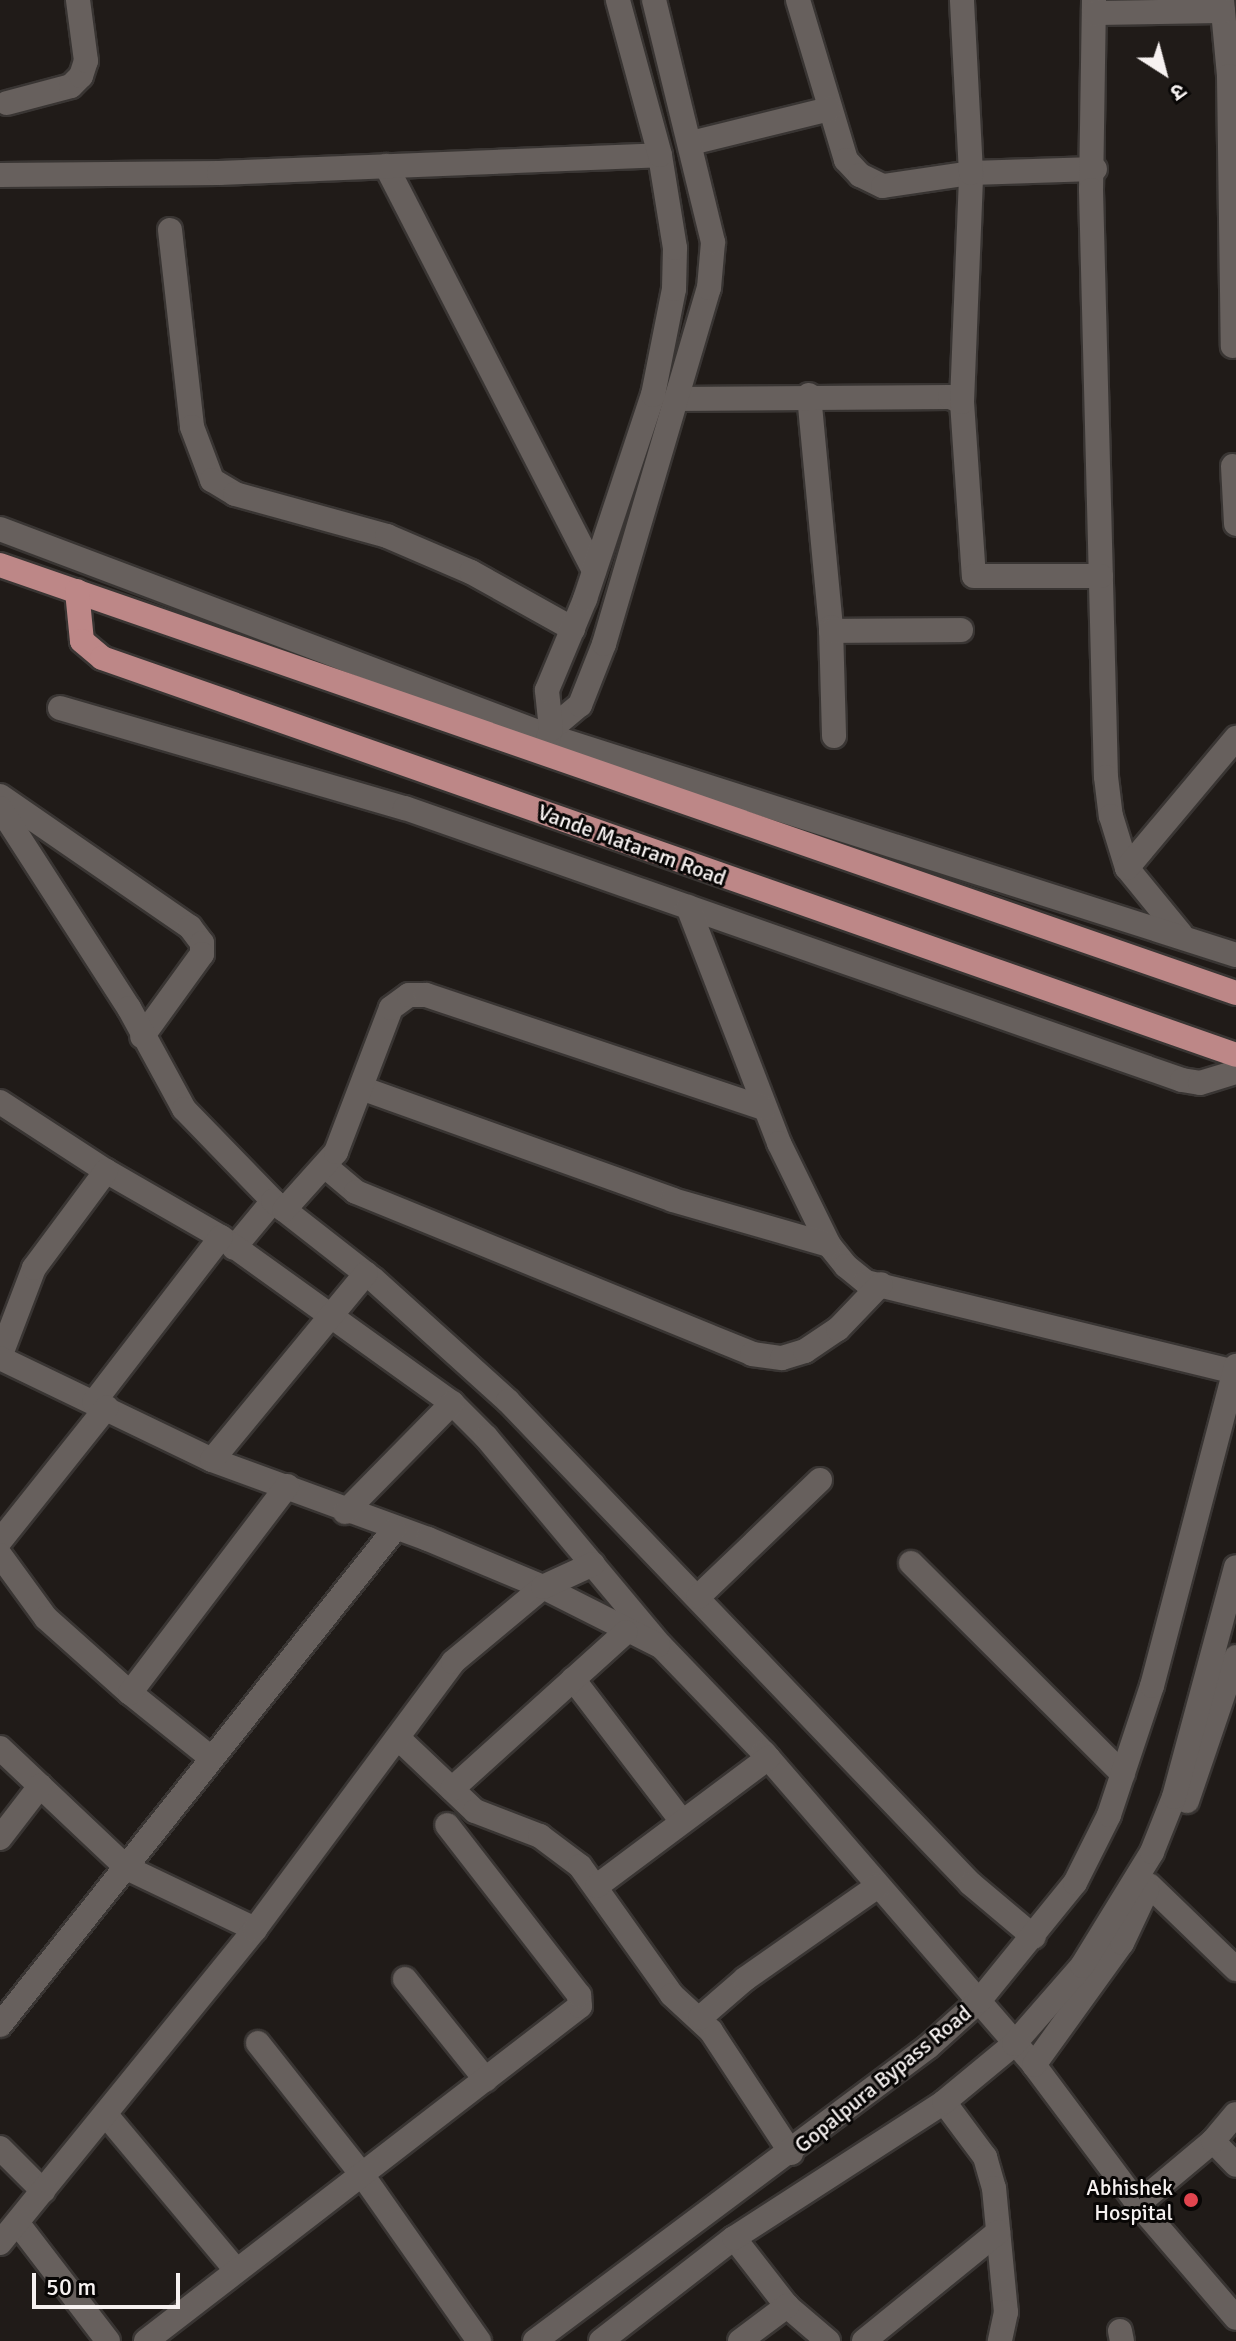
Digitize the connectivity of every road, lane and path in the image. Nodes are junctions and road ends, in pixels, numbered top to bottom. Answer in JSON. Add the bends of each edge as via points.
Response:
{"nodes":[{"id":1,"x":78,"y":0,"type":"edge"},
{"id":2,"x":618,"y":0,"type":"edge"},
{"id":3,"x":654,"y":0,"type":"edge"},
{"id":4,"x":798,"y":0,"type":"edge"},
{"id":5,"x":962,"y":0,"type":"edge"},
{"id":6,"x":1094,"y":6,"type":"edge"},
{"id":7,"x":1222,"y":6,"type":"edge"},
{"id":8,"x":1233,"y":76,"type":"edge"},
{"id":9,"x":7,"y":103,"type":"dead end"},
{"id":10,"x":829,"y":109,"type":"junction"},
{"id":11,"x":691,"y":143,"type":"junction"},
{"id":12,"x":660,"y":155,"type":"junction"},
{"id":13,"x":386,"y":166,"type":"junction"},
{"id":14,"x":1095,"y":169,"type":"junction"},
{"id":15,"x":971,"y":173,"type":"junction"},
{"id":16,"x":0,"y":175,"type":"edge"},
{"id":17,"x":170,"y":230,"type":"dead end"},
{"id":18,"x":1233,"y":346,"type":"dead end"},
{"id":19,"x":809,"y":395,"type":"junction"},
{"id":20,"x":676,"y":399,"type":"junction"},
{"id":21,"x":962,"y":402,"type":"junction"},
{"id":22,"x":1233,"y":466,"type":"dead end"},
{"id":23,"x":1236,"y":524,"type":"edge"},
{"id":24,"x":0,"y":529,"type":"edge"},
{"id":25,"x":0,"y":565,"type":"edge"},
{"id":26,"x":594,"y":571,"type":"junction"},
{"id":27,"x":26,"y":573,"type":"junction"},
{"id":28,"x":1101,"y":576,"type":"junction"},
{"id":29,"x":0,"y":584,"type":"edge"},
{"id":30,"x":77,"y":591,"type":"junction"},
{"id":31,"x":573,"y":629,"type":"junction"},
{"id":32,"x":961,"y":630,"type":"dead end"},
{"id":33,"x":831,"y":631,"type":"junction"},
{"id":34,"x":60,"y":708,"type":"dead end"},
{"id":35,"x":834,"y":736,"type":"dead end"},
{"id":36,"x":1236,"y":738,"type":"edge"},
{"id":37,"x":548,"y":740,"type":"junction"},
{"id":38,"x":0,"y":796,"type":"edge"},
{"id":39,"x":0,"y":808,"type":"edge"},
{"id":40,"x":1127,"y":868,"type":"junction"},
{"id":41,"x":688,"y":907,"type":"junction"},
{"id":42,"x":1182,"y":936,"type":"junction"},
{"id":43,"x":1236,"y":955,"type":"edge"},
{"id":44,"x":1236,"y":993,"type":"edge"},
{"id":45,"x":142,"y":1037,"type":"junction"},
{"id":46,"x":1236,"y":1055,"type":"edge"},
{"id":47,"x":1236,"y":1072,"type":"edge"},
{"id":48,"x":361,"y":1088,"type":"junction"},
{"id":49,"x":764,"y":1108,"type":"junction"},
{"id":50,"x":3,"y":1109,"type":"edge"},
{"id":51,"x":325,"y":1166,"type":"junction"},
{"id":52,"x":106,"y":1171,"type":"junction"},
{"id":53,"x":278,"y":1206,"type":"junction"},
{"id":54,"x":227,"y":1242,"type":"junction"},
{"id":55,"x":829,"y":1245,"type":"junction"},
{"id":56,"x":366,"y":1273,"type":"junction"},
{"id":57,"x":881,"y":1284,"type":"junction"},
{"id":58,"x":330,"y":1317,"type":"junction"},
{"id":59,"x":0,"y":1358,"type":"edge"},
{"id":60,"x":1235,"y":1369,"type":"edge"},
{"id":61,"x":452,"y":1403,"type":"junction"},
{"id":62,"x":101,"y":1404,"type":"junction"},
{"id":63,"x":212,"y":1460,"type":"junction"},
{"id":64,"x":820,"y":1480,"type":"dead end"},
{"id":65,"x":287,"y":1486,"type":"junction"},
{"id":66,"x":345,"y":1512,"type":"junction"},
{"id":67,"x":394,"y":1530,"type":"junction"},
{"id":68,"x":0,"y":1541,"type":"edge"},
{"id":69,"x":0,"y":1555,"type":"edge"},
{"id":70,"x":911,"y":1563,"type":"dead end"},
{"id":71,"x":593,"y":1564,"type":"junction"},
{"id":72,"x":1236,"y":1567,"type":"edge"},
{"id":73,"x":543,"y":1587,"type":"junction"},
{"id":74,"x":698,"y":1597,"type":"junction"},
{"id":75,"x":626,"y":1632,"type":"junction"},
{"id":76,"x":661,"y":1646,"type":"junction"},
{"id":77,"x":1236,"y":1657,"type":"edge"},
{"id":78,"x":573,"y":1679,"type":"junction"},
{"id":79,"x":130,"y":1693,"type":"junction"},
{"id":80,"x":1227,"y":1727,"type":"edge"},
{"id":81,"x":398,"y":1738,"type":"junction"},
{"id":82,"x":0,"y":1748,"type":"edge"},
{"id":83,"x":210,"y":1757,"type":"junction"},
{"id":84,"x":768,"y":1758,"type":"junction"},
{"id":85,"x":1123,"y":1774,"type":"junction"},
{"id":86,"x":40,"y":1786,"type":"junction"},
{"id":87,"x":452,"y":1789,"type":"junction"},
{"id":88,"x":680,"y":1819,"type":"junction"},
{"id":89,"x":447,"y":1825,"type":"dead end"},
{"id":90,"x":0,"y":1838,"type":"edge"},
{"id":91,"x":127,"y":1868,"type":"junction"},
{"id":92,"x":1149,"y":1885,"type":"junction"},
{"id":93,"x":597,"y":1886,"type":"junction"},
{"id":94,"x":878,"y":1886,"type":"junction"},
{"id":95,"x":255,"y":1929,"type":"junction"},
{"id":96,"x":1034,"y":1937,"type":"junction"},
{"id":97,"x":1236,"y":1969,"type":"edge"},
{"id":98,"x":405,"y":1979,"type":"dead end"},
{"id":99,"x":979,"y":2001,"type":"junction"},
{"id":100,"x":700,"y":2018,"type":"junction"},
{"id":101,"x":0,"y":2025,"type":"edge"},
{"id":102,"x":258,"y":2043,"type":"dead end"},
{"id":103,"x":1014,"y":2044,"type":"junction"},
{"id":104,"x":1034,"y":2065,"type":"junction"},
{"id":105,"x":486,"y":2080,"type":"junction"},
{"id":106,"x":944,"y":2102,"type":"junction"},
{"id":107,"x":1236,"y":2114,"type":"edge"},
{"id":108,"x":106,"y":2115,"type":"junction"},
{"id":109,"x":1213,"y":2141,"type":"junction"},
{"id":110,"x":0,"y":2148,"type":"edge"},
{"id":111,"x":791,"y":2153,"type":"junction"},
{"id":112,"x":1236,"y":2165,"type":"edge"},
{"id":113,"x":363,"y":2176,"type":"junction"},
{"id":114,"x":43,"y":2191,"type":"junction"},
{"id":115,"x":1138,"y":2204,"type":"junction"},
{"id":116,"x":19,"y":2225,"type":"junction"},
{"id":117,"x":998,"y":2232,"type":"junction"},
{"id":118,"x":734,"y":2238,"type":"junction"},
{"id":119,"x":0,"y":2243,"type":"edge"},
{"id":120,"x":236,"y":2270,"type":"junction"},
{"id":121,"x":787,"y":2306,"type":"junction"},
{"id":122,"x":1236,"y":2318,"type":"edge"},
{"id":123,"x":108,"y":2341,"type":"edge"},
{"id":124,"x":146,"y":2341,"type":"edge"},
{"id":125,"x":479,"y":2341,"type":"edge"},
{"id":126,"x":535,"y":2341,"type":"edge"},
{"id":127,"x":601,"y":2341,"type":"edge"},
{"id":128,"x":740,"y":2341,"type":"edge"},
{"id":129,"x":828,"y":2341,"type":"edge"},
{"id":130,"x":864,"y":2341,"type":"edge"},
{"id":131,"x":1000,"y":2341,"type":"edge"}],
"edges":[{"from":1,"to":9,"type":"street","via":[[86,61],[81,76],[71,86]]},
{"from":2,"to":12,"type":"street"},
{"from":3,"to":11,"type":"street"},
{"from":4,"to":10,"type":"street"},
{"from":5,"to":15,"type":"street"},
{"from":6,"to":7,"type":"street"},
{"from":6,"to":14,"type":"street"},
{"from":7,"to":8,"type":"street"},
{"from":8,"to":18,"type":"street"},
{"from":10,"to":11,"type":"street"},
{"from":10,"to":15,"type":"street","via":[[846,160],[860,175],[883,186]]},
{"from":11,"to":20,"type":"street","via":[[713,242],[709,288]]},
{"from":12,"to":13,"type":"street"},
{"from":12,"to":26,"type":"street","via":[[675,248],[674,289],[653,395]]},
{"from":13,"to":16,"type":"street"},
{"from":13,"to":26,"type":"street"},
{"from":14,"to":15,"type":"street"},
{"from":14,"to":28,"type":"street","via":[[1091,190]]},
{"from":15,"to":21,"type":"street"},
{"from":17,"to":31,"type":"street","via":[[192,427],[212,480],[235,494],[387,536],[471,572]]},
{"from":19,"to":20,"type":"street"},
{"from":19,"to":21,"type":"street","via":[[950,397]]},
{"from":19,"to":33,"type":"street"},
{"from":20,"to":37,"type":"street","via":[[604,644],[580,705]]},
{"from":21,"to":28,"type":"street","via":[[974,576]]},
{"from":22,"to":23,"type":"street"},
{"from":24,"to":37,"type":"street"},
{"from":25,"to":27,"type":"main road"},
{"from":26,"to":31,"type":"street"},
{"from":27,"to":29,"type":"main road"},
{"from":27,"to":30,"type":"main road"},
{"from":28,"to":40,"type":"street","via":[[1106,777]]},
{"from":30,"to":37,"type":"main road"},
{"from":30,"to":46,"type":"main road","name":"Vande Mataram Road","via":[[82,641],[102,658]]},
{"from":31,"to":37,"type":"street","via":[[547,690]]},
{"from":32,"to":33,"type":"street"},
{"from":33,"to":35,"type":"street"},
{"from":34,"to":41,"type":"street","via":[[405,808]]},
{"from":36,"to":40,"type":"street"},
{"from":37,"to":42,"type":"street"},
{"from":37,"to":44,"type":"main road"},
{"from":38,"to":45,"type":"street","via":[[190,927],[202,943],[202,954]]},
{"from":39,"to":45,"type":"street","via":[[129,1008]]},
{"from":40,"to":42,"type":"street"},
{"from":41,"to":47,"type":"street","via":[[1182,1080],[1200,1083]]},
{"from":41,"to":49,"type":"street"},
{"from":42,"to":43,"type":"street"},
{"from":45,"to":53,"type":"street","via":[[184,1109]]},
{"from":48,"to":49,"type":"street","via":[[391,1008],[409,995],[426,995]]},
{"from":48,"to":51,"type":"street"},
{"from":48,"to":55,"type":"street","via":[[673,1200]]},
{"from":49,"to":55,"type":"street"},
{"from":50,"to":52,"type":"street"},
{"from":51,"to":53,"type":"street"},
{"from":51,"to":57,"type":"street","via":[[356,1192],[752,1354],[782,1358],[805,1351],[838,1329]]},
{"from":52,"to":54,"type":"street"},
{"from":52,"to":59,"type":"street","via":[[34,1268]]},
{"from":53,"to":54,"type":"street"},
{"from":53,"to":56,"type":"street"},
{"from":54,"to":58,"type":"street"},
{"from":54,"to":62,"type":"street"},
{"from":55,"to":57,"type":"street","via":[[866,1282]]},
{"from":56,"to":58,"type":"street"},
{"from":56,"to":74,"type":"street","via":[[508,1401]]},
{"from":57,"to":60,"type":"street"},
{"from":58,"to":61,"type":"street"},
{"from":58,"to":63,"type":"street"},
{"from":59,"to":62,"type":"street"},
{"from":60,"to":85,"type":"street","name":"Gopalpura Bypass Road","via":[[1152,1686]]},
{"from":61,"to":66,"type":"street"},
{"from":61,"to":71,"type":"street"},
{"from":62,"to":63,"type":"street"},
{"from":62,"to":68,"type":"street"},
{"from":63,"to":65,"type":"street"},
{"from":64,"to":74,"type":"street"},
{"from":65,"to":66,"type":"street"},
{"from":65,"to":79,"type":"street"},
{"from":66,"to":67,"type":"street"},
{"from":67,"to":73,"type":"street"},
{"from":67,"to":83,"type":"street","via":[[244,1725]]},
{"from":69,"to":79,"type":"street","via":[[46,1618]]},
{"from":70,"to":85,"type":"street"},
{"from":71,"to":73,"type":"street"},
{"from":71,"to":76,"type":"street"},
{"from":72,"to":103,"type":"street","name":"Gopalpura Bypass Road","via":[[1174,1797],[1152,1852],[1082,1966]]},
{"from":73,"to":75,"type":"street"},
{"from":73,"to":81,"type":"street","via":[[453,1662]]},
{"from":74,"to":96,"type":"street","via":[[971,1884]]},
{"from":75,"to":76,"type":"street"},
{"from":75,"to":78,"type":"street"},
{"from":76,"to":84,"type":"street"},
{"from":77,"to":80,"type":"street"},
{"from":78,"to":87,"type":"street"},
{"from":78,"to":88,"type":"street"},
{"from":79,"to":83,"type":"street"},
{"from":80,"to":92,"type":"street"},
{"from":81,"to":87,"type":"street"},
{"from":81,"to":95,"type":"street"},
{"from":82,"to":86,"type":"street"},
{"from":83,"to":91,"type":"street"},
{"from":84,"to":88,"type":"street"},
{"from":84,"to":94,"type":"street"},
{"from":85,"to":96,"type":"street","name":"Gopalpura Bypass Road","via":[[1075,1883]]},
{"from":86,"to":90,"type":"street"},
{"from":86,"to":91,"type":"street"},
{"from":87,"to":93,"type":"street","via":[[484,1815],[562,1850]]},
{"from":88,"to":93,"type":"street"},
{"from":89,"to":105,"type":"street","via":[[579,1995],[580,2006],[571,2016]]},
{"from":91,"to":95,"type":"street"},
{"from":91,"to":101,"type":"street"},
{"from":92,"to":97,"type":"street"},
{"from":92,"to":104,"type":"street","via":[[1122,1943]]},
{"from":93,"to":100,"type":"street","via":[[672,1995]]},
{"from":94,"to":99,"type":"street"},
{"from":94,"to":100,"type":"street","via":[[745,1979]]},
{"from":95,"to":108,"type":"street","via":[[166,2033]]},
{"from":96,"to":99,"type":"street","name":"Gopalpura Bypass Road"},
{"from":98,"to":105,"type":"street"},
{"from":99,"to":103,"type":"street"},
{"from":99,"to":111,"type":"street","name":"Gopalpura Bypass Road"},
{"from":100,"to":111,"type":"street"},
{"from":102,"to":113,"type":"street"},
{"from":103,"to":104,"type":"street"},
{"from":103,"to":106,"type":"street","name":"Gopalpura Bypass Road"},
{"from":104,"to":115,"type":"street"},
{"from":105,"to":113,"type":"street"},
{"from":106,"to":117,"type":"street","via":[[985,2157]]},
{"from":106,"to":118,"type":"street","name":"Gopalpura Bypass Road"},
{"from":107,"to":109,"type":"street"},
{"from":108,"to":114,"type":"street"},
{"from":108,"to":120,"type":"street"},
{"from":109,"to":112,"type":"street"},
{"from":109,"to":115,"type":"street"},
{"from":110,"to":114,"type":"street"},
{"from":111,"to":126,"type":"street","name":"Gopalpura Bypass Road"},
{"from":113,"to":120,"type":"street"},
{"from":113,"to":125,"type":"street"},
{"from":114,"to":116,"type":"street"},
{"from":115,"to":122,"type":"street"},
{"from":116,"to":119,"type":"street"},
{"from":116,"to":123,"type":"street"},
{"from":117,"to":130,"type":"street"},
{"from":117,"to":131,"type":"street","via":[[1006,2312]]},
{"from":118,"to":121,"type":"street"},
{"from":118,"to":127,"type":"street","name":"Gopalpura Bypass Road"},
{"from":120,"to":124,"type":"street"},
{"from":121,"to":128,"type":"street"},
{"from":121,"to":129,"type":"street"}]}
